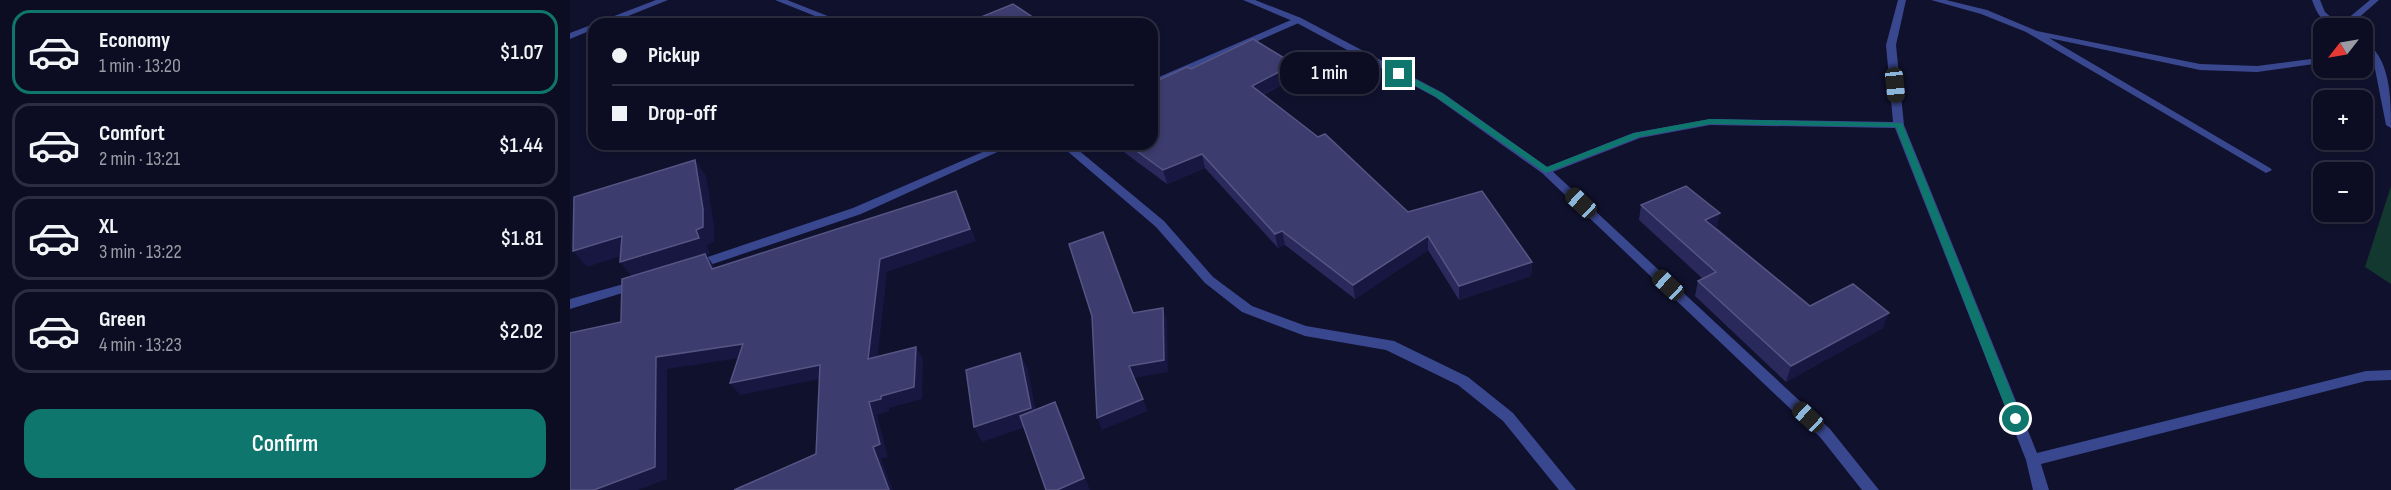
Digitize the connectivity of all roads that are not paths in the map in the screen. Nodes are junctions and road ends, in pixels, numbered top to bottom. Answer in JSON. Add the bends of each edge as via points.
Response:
{"nodes":[{"id":1,"x":664,"y":0,"type":"edge"},
{"id":2,"x":779,"y":0,"type":"edge"},
{"id":3,"x":1247,"y":0,"type":"edge"},
{"id":4,"x":1902,"y":0,"type":"edge"},
{"id":5,"x":1935,"y":0,"type":"edge"},
{"id":6,"x":2316,"y":0,"type":"edge"},
{"id":7,"x":2374,"y":0,"type":"edge"},
{"id":8,"x":616,"y":18,"type":"edge"},
{"id":9,"x":827,"y":18,"type":"edge"},
{"id":10,"x":2327,"y":18,"type":"edge"},
{"id":11,"x":2352,"y":18,"type":"edge"},
{"id":12,"x":1298,"y":20,"type":"junction"},
{"id":13,"x":588,"y":28,"type":"edge"},
{"id":14,"x":2029,"y":30,"type":"junction"},
{"id":15,"x":570,"y":36,"type":"edge"},
{"id":16,"x":2373,"y":54,"type":"edge"},
{"id":17,"x":2313,"y":61,"type":"edge"},
{"id":18,"x":1158,"y":81,"type":"edge"},
{"id":19,"x":1899,"y":124,"type":"junction"},
{"id":20,"x":2391,"y":125,"type":"edge"},
{"id":21,"x":996,"y":150,"type":"edge"},
{"id":22,"x":1071,"y":150,"type":"edge"},
{"id":23,"x":2266,"y":170,"type":"dead end"},
{"id":24,"x":1546,"y":171,"type":"junction"},
{"id":25,"x":682,"y":270,"type":"edge"},
{"id":26,"x":648,"y":280,"type":"edge"},
{"id":27,"x":570,"y":304,"type":"edge"},
{"id":28,"x":2391,"y":375,"type":"edge"},
{"id":29,"x":2033,"y":460,"type":"junction"},
{"id":30,"x":1568,"y":490,"type":"edge"},
{"id":31,"x":1871,"y":490,"type":"edge"},
{"id":32,"x":2041,"y":490,"type":"edge"}],
"edges":[{"from":1,"to":8,"type":"street"},
{"from":2,"to":9,"type":"street"},
{"from":3,"to":12,"type":"street"},
{"from":4,"to":19,"type":"street","via":[[1892,45]]},
{"from":5,"to":14,"type":"street","via":[[1984,12]]},
{"from":6,"to":10,"type":"street"},
{"from":7,"to":11,"type":"street"},
{"from":12,"to":18,"type":"street"},
{"from":12,"to":24,"type":"street","via":[[1439,95]]},
{"from":13,"to":15,"type":"street"},
{"from":14,"to":17,"type":"street","via":[[2200,67],[2257,69]]},
{"from":14,"to":23,"type":"street"},
{"from":16,"to":20,"type":"street","via":[[2379,64]]},
{"from":19,"to":24,"type":"street","via":[[1710,122],[1637,135]]},
{"from":19,"to":29,"type":"street"},
{"from":21,"to":25,"type":"street","via":[[856,211]]},
{"from":22,"to":30,"type":"street","via":[[1160,224],[1209,280],[1247,309],[1305,331],[1389,345],[1463,381],[1508,417]]},
{"from":24,"to":31,"type":"street","via":[[1825,433]]},
{"from":26,"to":27,"type":"street"},
{"from":28,"to":29,"type":"street","via":[[2366,376]]},
{"from":29,"to":32,"type":"street"}]}
